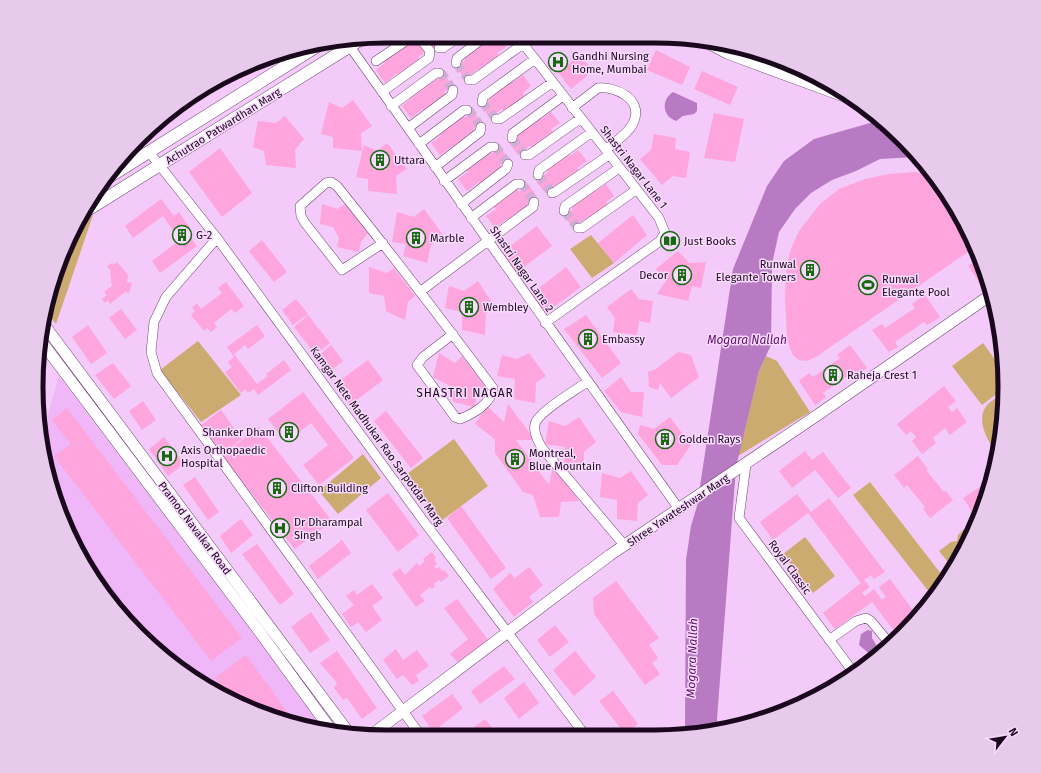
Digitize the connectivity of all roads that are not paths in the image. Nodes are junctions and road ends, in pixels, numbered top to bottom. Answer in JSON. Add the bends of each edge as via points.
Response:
{"nodes":[{"id":1,"x":403,"y":43,"type":"edge"},
{"id":2,"x":424,"y":43,"type":"edge"},
{"id":3,"x":450,"y":43,"type":"edge"},
{"id":4,"x":477,"y":43,"type":"edge"},
{"id":5,"x":523,"y":44,"type":"joint"},
{"id":6,"x":354,"y":45,"type":"edge"},
{"id":7,"x":346,"y":46,"type":"edge"},
{"id":8,"x":440,"y":48,"type":"dead end"},
{"id":9,"x":722,"y":50,"type":"edge"},
{"id":10,"x":306,"y":53,"type":"edge"},
{"id":11,"x":535,"y":59,"type":"junction"},
{"id":12,"x":376,"y":61,"type":"dead end"},
{"id":13,"x":456,"y":63,"type":"dead end"},
{"id":14,"x":439,"y":73,"type":"dead end"},
{"id":15,"x":808,"y":79,"type":"edge"},
{"id":16,"x":470,"y":80,"type":"dead end"},
{"id":17,"x":552,"y":82,"type":"junction"},
{"id":18,"x":453,"y":90,"type":"dead end"},
{"id":19,"x":382,"y":92,"type":"junction"},
{"id":20,"x":563,"y":96,"type":"junction"},
{"id":21,"x":482,"y":102,"type":"dead end"},
{"id":22,"x":391,"y":106,"type":"junction"},
{"id":23,"x":572,"y":108,"type":"junction"},
{"id":24,"x":467,"y":110,"type":"dead end"},
{"id":25,"x":580,"y":118,"type":"junction"},
{"id":26,"x":496,"y":119,"type":"dead end"},
{"id":27,"x":481,"y":127,"type":"dead end"},
{"id":28,"x":408,"y":128,"type":"junction"},
{"id":29,"x":592,"y":132,"type":"junction"},
{"id":30,"x":512,"y":138,"type":"dead end"},
{"id":31,"x":419,"y":144,"type":"junction"},
{"id":32,"x":494,"y":147,"type":"dead end"},
{"id":33,"x":149,"y":152,"type":"junction"},
{"id":34,"x":608,"y":153,"type":"junction"},
{"id":35,"x":525,"y":155,"type":"dead end"},
{"id":36,"x":508,"y":164,"type":"dead end"},
{"id":37,"x":160,"y":166,"type":"junction"},
{"id":38,"x":435,"y":167,"type":"junction"},
{"id":39,"x":619,"y":168,"type":"junction"},
{"id":40,"x":121,"y":169,"type":"edge"},
{"id":41,"x":538,"y":175,"type":"dead end"},
{"id":42,"x":444,"y":180,"type":"junction"},
{"id":43,"x":520,"y":184,"type":"dead end"},
{"id":44,"x":636,"y":190,"type":"junction"},
{"id":45,"x":552,"y":192,"type":"dead end"},
{"id":46,"x":534,"y":202,"type":"dead end"},
{"id":47,"x":461,"y":204,"type":"junction"},
{"id":48,"x":95,"y":206,"type":"edge"},
{"id":49,"x":564,"y":211,"type":"dead end"},
{"id":50,"x":471,"y":218,"type":"junction"},
{"id":51,"x":578,"y":228,"type":"dead end"},
{"id":52,"x":217,"y":238,"type":"junction"},
{"id":53,"x":487,"y":240,"type":"junction"},
{"id":54,"x":383,"y":243,"type":"junction"},
{"id":55,"x":421,"y":291,"type":"junction"},
{"id":56,"x":986,"y":298,"type":"edge"},
{"id":57,"x":545,"y":323,"type":"junction"},
{"id":58,"x":48,"y":330,"type":"edge"},
{"id":59,"x":453,"y":334,"type":"junction"},
{"id":60,"x":46,"y":347,"type":"edge"},
{"id":61,"x":587,"y":382,"type":"junction"},
{"id":62,"x":743,"y":466,"type":"junction"},
{"id":63,"x":679,"y":510,"type":"junction"},
{"id":64,"x":625,"y":546,"type":"junction"},
{"id":65,"x":264,"y":628,"type":"junction"},
{"id":66,"x":508,"y":634,"type":"junction"},
{"id":67,"x":829,"y":640,"type":"junction"},
{"id":68,"x":886,"y":640,"type":"edge"},
{"id":69,"x":850,"y":668,"type":"edge"},
{"id":70,"x":403,"y":711,"type":"junction"},
{"id":71,"x":327,"y":724,"type":"edge"},
{"id":72,"x":344,"y":727,"type":"edge"},
{"id":73,"x":378,"y":730,"type":"edge"},
{"id":74,"x":417,"y":730,"type":"edge"},
{"id":75,"x":581,"y":730,"type":"edge"}],
"edges":[{"from":1,"to":12,"type":"street"},
{"from":2,"to":19,"type":"street","via":[[430,51],[429,58]]},
{"from":3,"to":8,"type":"street"},
{"from":4,"to":13,"type":"street","via":[[457,58]]},
{"from":5,"to":11,"type":"street","name":"Shastri Nagar Lane 1"},
{"from":5,"to":16,"type":"street"},
{"from":6,"to":19,"type":"street","name":"Shastri Nagar Lane 2"},
{"from":7,"to":37,"type":"main road","name":"Achutrao Patwardhan Marg"},
{"from":9,"to":15,"type":"main road"},
{"from":10,"to":33,"type":"main road","name":"Achutrao Patwardhan Marg"},
{"from":11,"to":17,"type":"street","name":"Shastri Nagar Lane 1"},
{"from":11,"to":21,"type":"street","via":[[483,97]]},
{"from":14,"to":22,"type":"street"},
{"from":17,"to":20,"type":"street","name":"Shastri Nagar Lane 1"},
{"from":17,"to":26,"type":"street","via":[[500,119]]},
{"from":18,"to":28,"type":"street","via":[[452,95]]},
{"from":19,"to":22,"type":"street","name":"Shastri Nagar Lane 2"},
{"from":20,"to":23,"type":"street","name":"Shastri Nagar Lane 1"},
{"from":20,"to":30,"type":"street","via":[[513,132]]},
{"from":22,"to":28,"type":"street","name":"Shastri Nagar Lane 2"},
{"from":23,"to":25,"type":"street","name":"Shastri Nagar Lane 1"},
{"from":23,"to":34,"type":"street","via":[[598,88],[620,91],[628,96],[633,104],[634,121]]},
{"from":24,"to":31,"type":"street"},
{"from":25,"to":29,"type":"street","name":"Shastri Nagar Lane 1"},
{"from":25,"to":35,"type":"street","via":[[529,155]]},
{"from":27,"to":38,"type":"street","via":[[480,132]]},
{"from":28,"to":31,"type":"street","name":"Shastri Nagar Lane 2"},
{"from":29,"to":34,"type":"street","name":"Shastri Nagar Lane 1"},
{"from":29,"to":41,"type":"street","via":[[539,170]]},
{"from":31,"to":38,"type":"street","name":"Shastri Nagar Lane 2"},
{"from":32,"to":42,"type":"street","via":[[490,147]]},
{"from":33,"to":37,"type":"street","name":"Kamgar Nete Madhukar Rao Sarpotdar Marg"},
{"from":33,"to":40,"type":"main road","name":"Achutrao Patwardhan Marg"},
{"from":34,"to":39,"type":"street","name":"Shastri Nagar Lane 1"},
{"from":34,"to":45,"type":"street"},
{"from":36,"to":47,"type":"street","via":[[506,169]]},
{"from":37,"to":48,"type":"main road","name":"Achutrao Patwardhan Marg"},
{"from":37,"to":52,"type":"street","name":"Kamgar Nete Madhukar Rao Sarpotdar Marg"},
{"from":38,"to":42,"type":"street","name":"Shastri Nagar Lane 2"},
{"from":39,"to":44,"type":"street","name":"Shastri Nagar Lane 1"},
{"from":39,"to":49,"type":"street","via":[[566,206]]},
{"from":42,"to":47,"type":"street","name":"Shastri Nagar Lane 2"},
{"from":43,"to":50,"type":"street","via":[[516,184]]},
{"from":44,"to":51,"type":"street","via":[[582,228]]},
{"from":44,"to":57,"type":"street","name":"Shastri Nagar Lane 1","via":[[659,218],[665,233],[660,241]]},
{"from":46,"to":53,"type":"street","via":[[533,207]]},
{"from":47,"to":50,"type":"street","name":"Shastri Nagar Lane 2"},
{"from":50,"to":53,"type":"street","name":"Shastri Nagar Lane 2"},
{"from":52,"to":66,"type":"street","name":"Kamgar Nete Madhukar Rao Sarpotdar Marg"},
{"from":52,"to":70,"type":"street","via":[[166,297],[154,322],[151,352],[157,374]]},
{"from":53,"to":55,"type":"street"},
{"from":53,"to":57,"type":"street","name":"Shastri Nagar Lane 2"},
{"from":54,"to":54,"type":"street","via":[[331,182],[321,186],[300,206],[305,223],[342,270]]},
{"from":54,"to":55,"type":"street"},
{"from":55,"to":59,"type":"street"},
{"from":56,"to":62,"type":"street","name":"Shree Yavateshwar Marg"},
{"from":57,"to":61,"type":"street","name":"Shastri Nagar Lane 2"},
{"from":58,"to":65,"type":"street","name":"Pramod Navalkar Road"},
{"from":59,"to":59,"type":"street","via":[[423,356],[417,365],[455,417],[460,419],[488,401],[493,388]]},
{"from":60,"to":65,"type":"street","name":"Pramod Navalkar Road"},
{"from":61,"to":63,"type":"street","name":"Shastri Nagar Lane 2"},
{"from":61,"to":64,"type":"street","via":[[542,414],[535,423],[536,435],[542,448]]},
{"from":62,"to":63,"type":"street","name":"Shree Yavateshwar Marg"},
{"from":62,"to":67,"type":"street","name":"Royal Classic","via":[[739,518]]},
{"from":63,"to":64,"type":"street","name":"Shree Yavateshwar Marg"},
{"from":64,"to":66,"type":"street","name":"Shree Yavateshwar Marg"},
{"from":65,"to":71,"type":"street","name":"Pramod Navalkar Road"},
{"from":65,"to":72,"type":"street","name":"Pramod Navalkar Road"},
{"from":66,"to":70,"type":"street","name":"Shree Yavateshwar Marg"},
{"from":66,"to":75,"type":"street","name":"Kamgar Nete Madhukar Rao Sarpotdar Marg"},
{"from":67,"to":68,"type":"street","via":[[856,621],[866,618]]},
{"from":67,"to":69,"type":"street","name":"Royal Classic"},
{"from":70,"to":73,"type":"street","name":"Shree Yavateshwar Marg"},
{"from":70,"to":74,"type":"street"}]}
